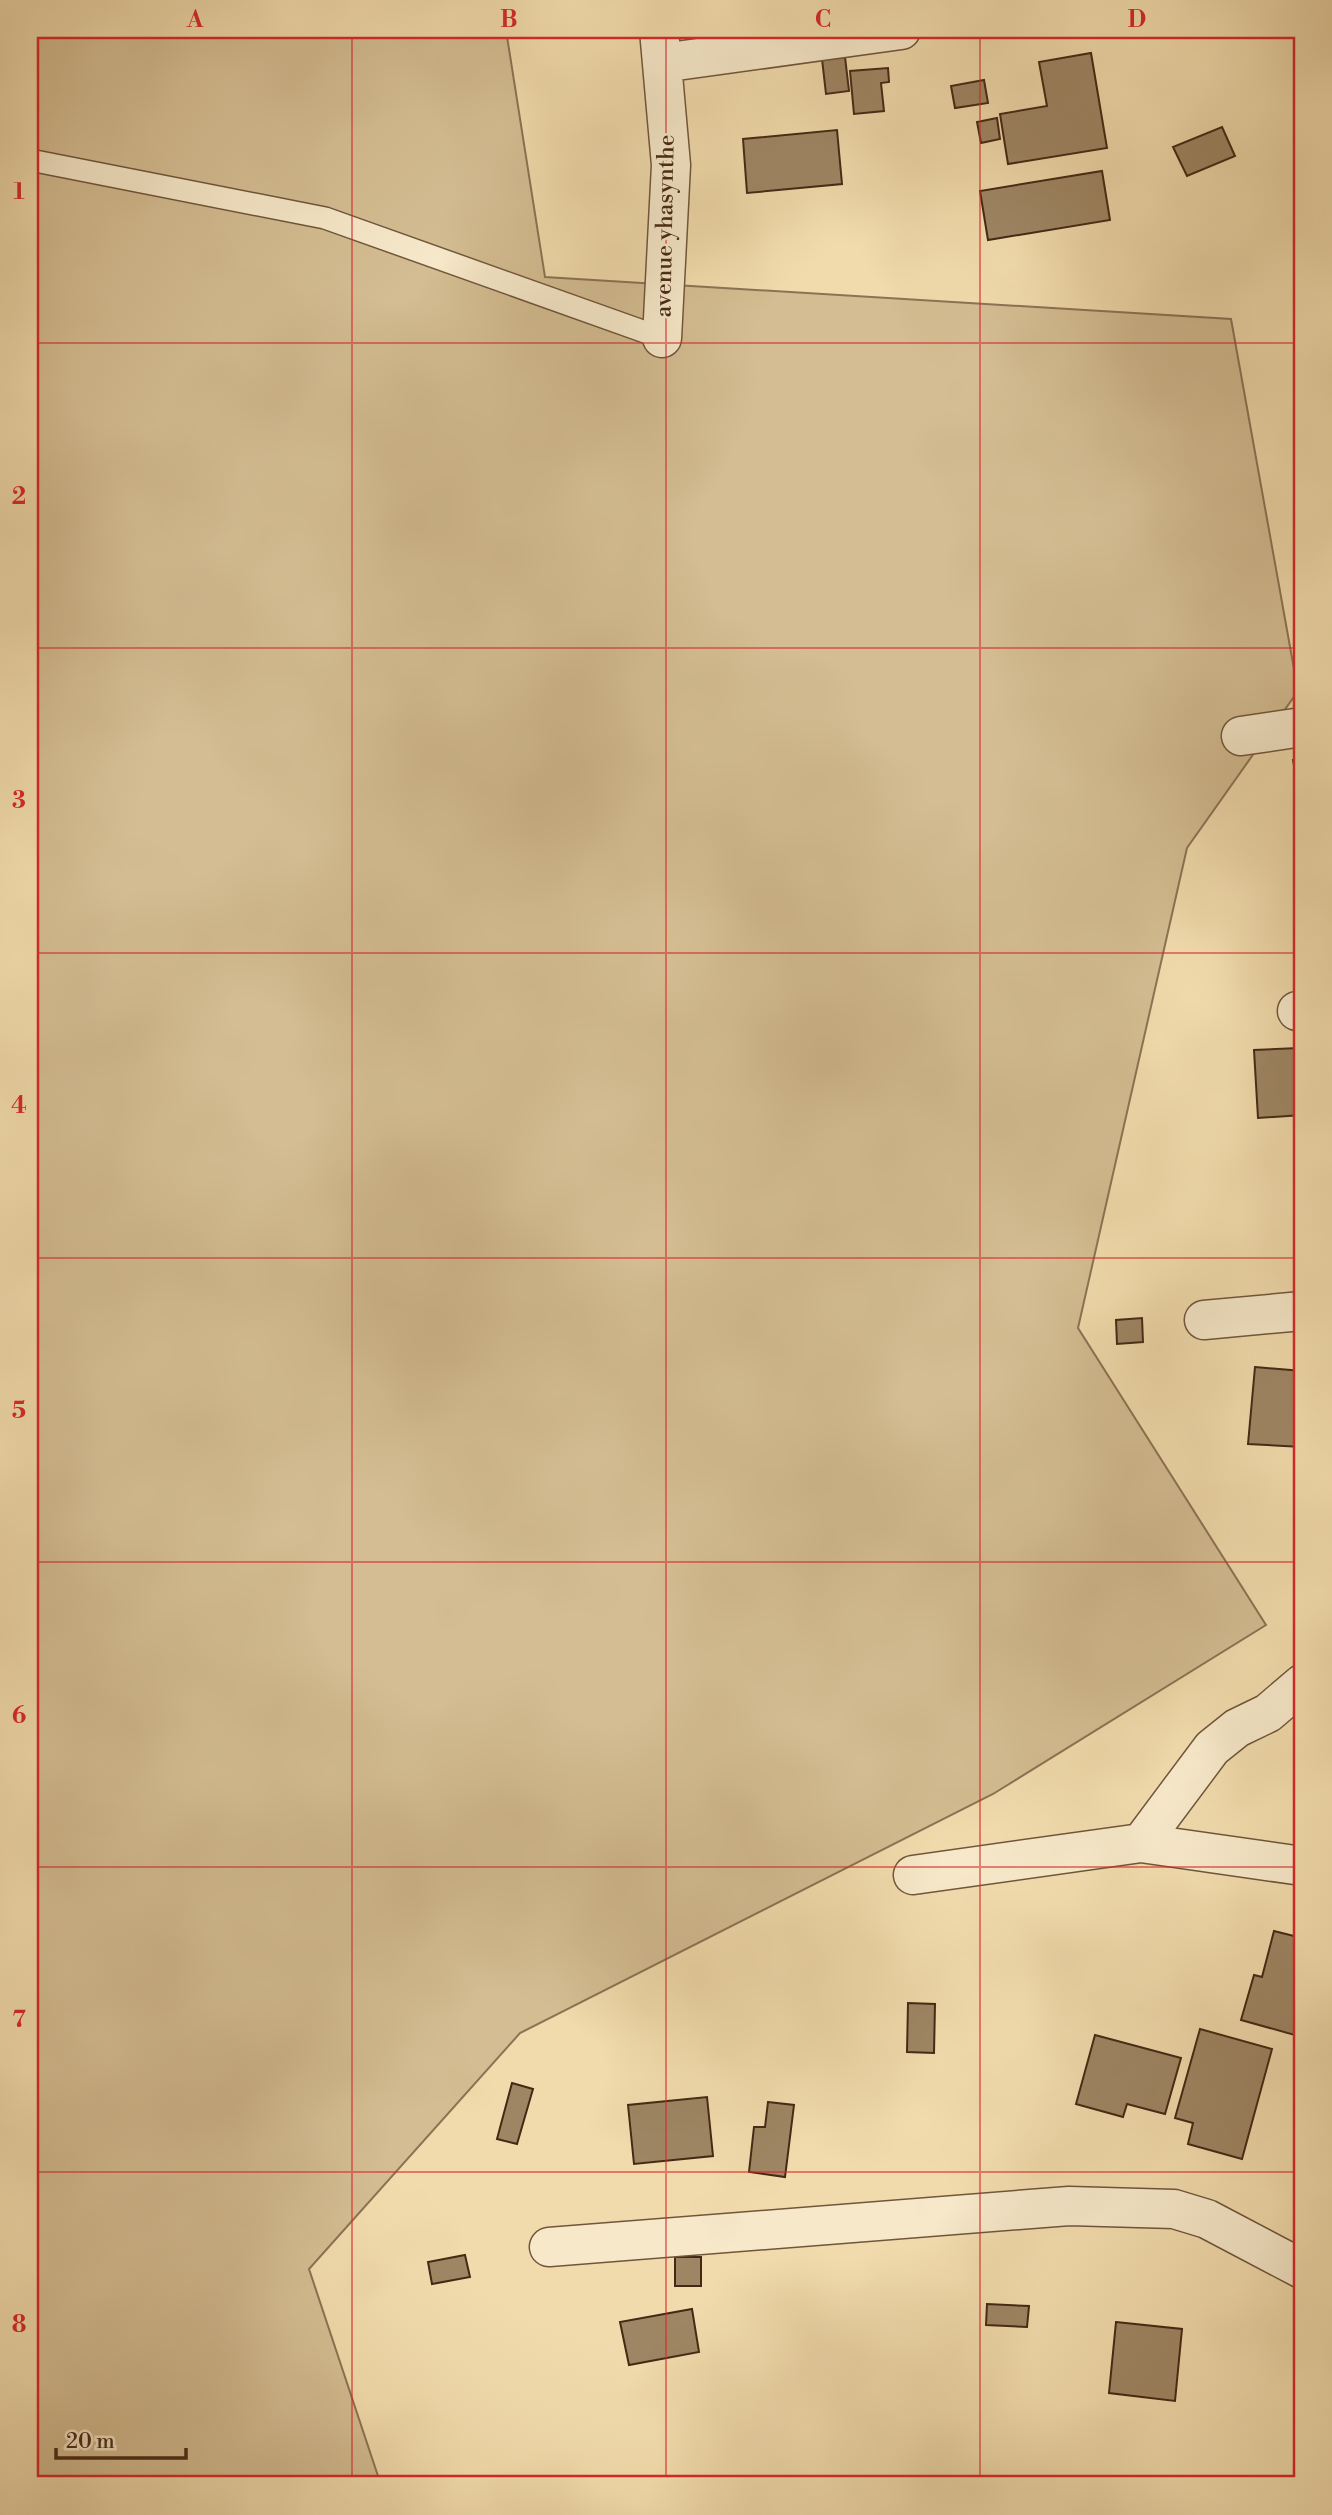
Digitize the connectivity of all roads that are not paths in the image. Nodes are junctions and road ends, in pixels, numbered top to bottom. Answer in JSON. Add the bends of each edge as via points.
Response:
{"nodes":[{"id":1,"x":901,"y":30,"type":"edge"},
{"id":2,"x":660,"y":46,"type":"edge"},
{"id":3,"x":30,"y":160,"type":"edge"},
{"id":4,"x":662,"y":338,"type":"joint"},
{"id":5,"x":1302,"y":727,"type":"edge"},
{"id":6,"x":1241,"y":736,"type":"dead end"},
{"id":7,"x":1302,"y":1311,"type":"edge"},
{"id":8,"x":1204,"y":1320,"type":"dead end"},
{"id":9,"x":1302,"y":1684,"type":"edge"},
{"id":10,"x":1141,"y":1843,"type":"junction"},
{"id":11,"x":1302,"y":1866,"type":"edge"},
{"id":12,"x":914,"y":1875,"type":"dead end"},
{"id":13,"x":549,"y":2247,"type":"dead end"},
{"id":14,"x":1302,"y":2269,"type":"edge"}],
"edges":[{"from":1,"to":2,"type":"street"},
{"from":2,"to":4,"type":"street","name":"avenue yhasynthe","via":[[671,165]]},
{"from":3,"to":4,"type":"lane","via":[[325,218]]},
{"from":5,"to":6,"type":"street"},
{"from":7,"to":8,"type":"street"},
{"from":9,"to":10,"type":"street","via":[[1268,1713],[1237,1728],[1212,1748]]},
{"from":10,"to":11,"type":"street"},
{"from":10,"to":12,"type":"street"},
{"from":13,"to":14,"type":"street","via":[[1069,2206],[1174,2209],[1207,2218]]}]}
